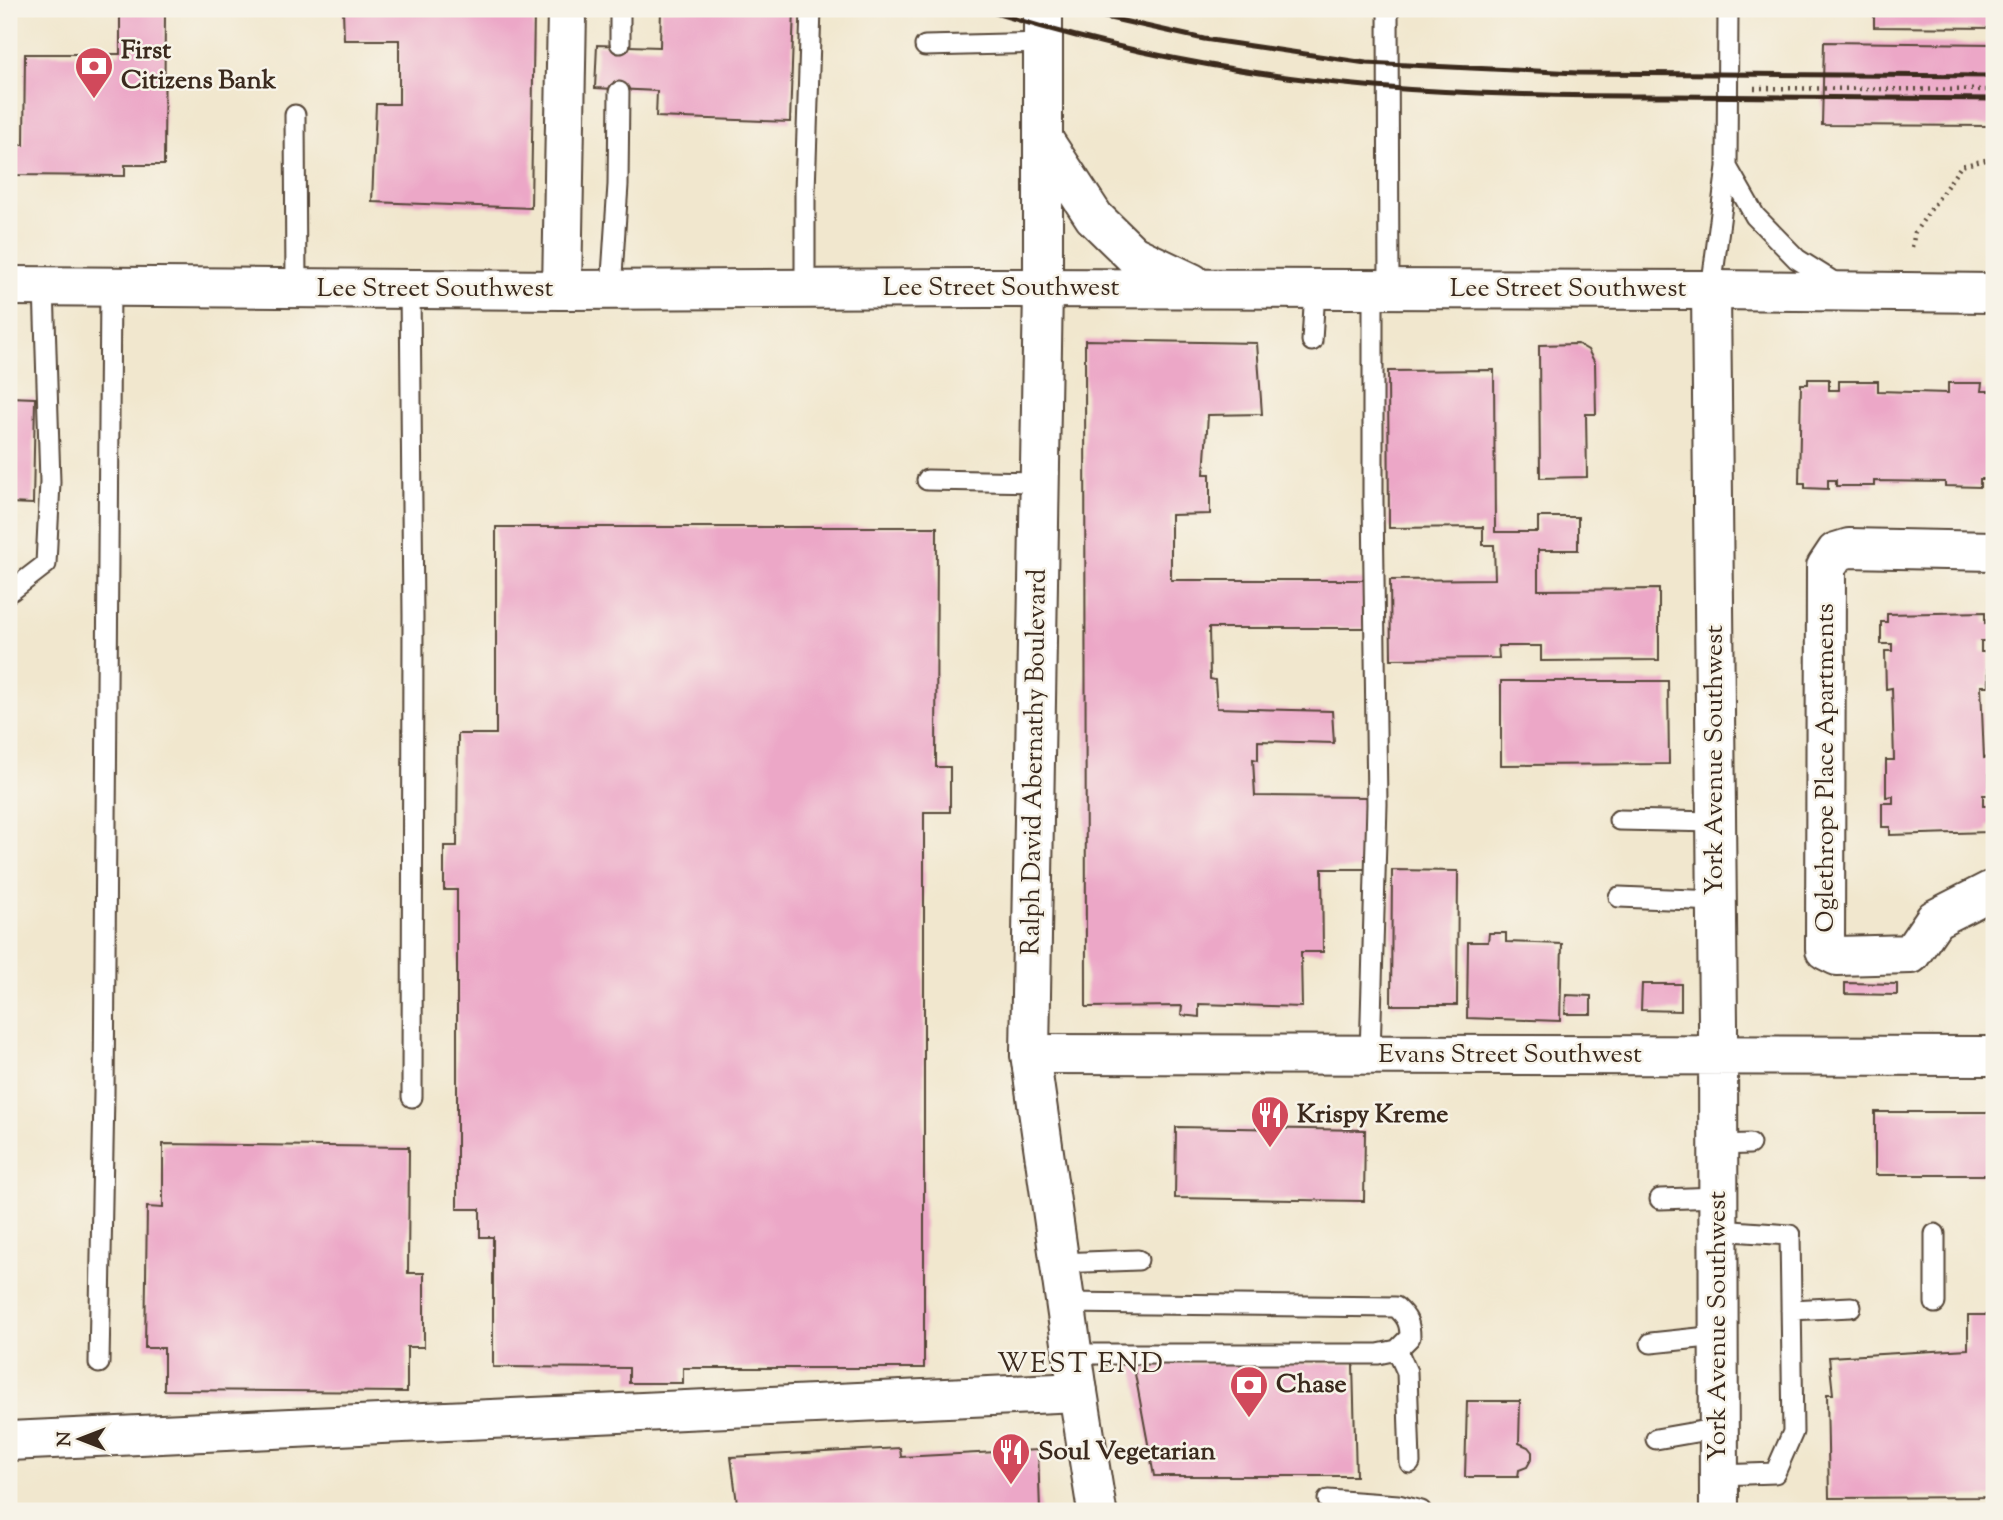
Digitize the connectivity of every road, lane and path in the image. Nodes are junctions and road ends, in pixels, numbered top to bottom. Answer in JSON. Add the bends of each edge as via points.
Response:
{"nodes":[{"id":1,"x":567,"y":9,"type":"edge"},
{"id":2,"x":620,"y":9,"type":"edge"},
{"id":3,"x":811,"y":9,"type":"edge"},
{"id":4,"x":1388,"y":9,"type":"edge"},
{"id":5,"x":1728,"y":9,"type":"edge"},
{"id":6,"x":1043,"y":26,"type":"edge"},
{"id":7,"x":620,"y":43,"type":"dead end"},
{"id":8,"x":925,"y":46,"type":"dead end"},
{"id":9,"x":1727,"y":88,"type":"junction"},
{"id":10,"x":1994,"y":90,"type":"edge"},
{"id":11,"x":619,"y":92,"type":"dead end"},
{"id":12,"x":295,"y":115,"type":"dead end"},
{"id":13,"x":1043,"y":139,"type":"junction"},
{"id":14,"x":1994,"y":158,"type":"edge"},
{"id":15,"x":1727,"y":167,"type":"junction"},
{"id":16,"x":1912,"y":247,"type":"dead end"},
{"id":17,"x":26,"y":286,"type":"edge"},
{"id":18,"x":110,"y":286,"type":"junction"},
{"id":19,"x":296,"y":288,"type":"junction"},
{"id":20,"x":410,"y":288,"type":"junction"},
{"id":21,"x":1043,"y":288,"type":"junction"},
{"id":22,"x":1203,"y":288,"type":"junction"},
{"id":23,"x":805,"y":289,"type":"junction"},
{"id":24,"x":1315,"y":289,"type":"junction"},
{"id":25,"x":1381,"y":289,"type":"junction"},
{"id":26,"x":562,"y":290,"type":"junction"},
{"id":27,"x":611,"y":290,"type":"junction"},
{"id":28,"x":1711,"y":290,"type":"junction"},
{"id":29,"x":1847,"y":291,"type":"junction"},
{"id":30,"x":1994,"y":293,"type":"edge"},
{"id":31,"x":1312,"y":341,"type":"dead end"},
{"id":32,"x":927,"y":480,"type":"dead end"},
{"id":33,"x":1039,"y":482,"type":"junction"},
{"id":34,"x":1994,"y":551,"type":"edge"},
{"id":35,"x":9,"y":591,"type":"edge"},
{"id":36,"x":1619,"y":820,"type":"dead end"},
{"id":37,"x":1716,"y":822,"type":"junction"},
{"id":38,"x":1994,"y":891,"type":"edge"},
{"id":39,"x":1619,"y":897,"type":"dead end"},
{"id":40,"x":1717,"y":901,"type":"junction"},
{"id":41,"x":1030,"y":1054,"type":"junction"},
{"id":42,"x":1370,"y":1055,"type":"junction"},
{"id":43,"x":1718,"y":1055,"type":"junction"},
{"id":44,"x":1990,"y":1056,"type":"dead end"},
{"id":45,"x":412,"y":1097,"type":"dead end"},
{"id":46,"x":1660,"y":1199,"type":"dead end"},
{"id":47,"x":1718,"y":1214,"type":"junction"},
{"id":48,"x":1935,"y":1234,"type":"dead end"},
{"id":49,"x":1138,"y":1261,"type":"dead end"},
{"id":50,"x":1059,"y":1263,"type":"junction"},
{"id":51,"x":1065,"y":1303,"type":"junction"},
{"id":52,"x":1935,"y":1303,"type":"dead end"},
{"id":53,"x":1851,"y":1307,"type":"dead end"},
{"id":54,"x":1791,"y":1310,"type":"junction"},
{"id":55,"x":1718,"y":1336,"type":"junction"},
{"id":56,"x":1651,"y":1343,"type":"dead end"},
{"id":57,"x":1397,"y":1349,"type":"junction"},
{"id":58,"x":1073,"y":1354,"type":"junction"},
{"id":59,"x":99,"y":1363,"type":"dead end"},
{"id":60,"x":1078,"y":1392,"type":"junction"},
{"id":61,"x":1719,"y":1428,"type":"junction"},
{"id":62,"x":1656,"y":1439,"type":"dead end"},
{"id":63,"x":9,"y":1441,"type":"edge"},
{"id":64,"x":1410,"y":1463,"type":"dead end"},
{"id":65,"x":1719,"y":1493,"type":"edge"},
{"id":66,"x":1328,"y":1500,"type":"dead end"},
{"id":67,"x":1097,"y":1511,"type":"edge"},
{"id":68,"x":1420,"y":1511,"type":"edge"}],
"edges":[{"from":1,"to":26,"type":"street"},
{"from":2,"to":7,"type":"lane"},
{"from":3,"to":23,"type":"lane"},
{"from":4,"to":25,"type":"lane"},
{"from":5,"to":9,"type":"lane","name":"York Avenue Southwest"},
{"from":6,"to":8,"type":"lane"},
{"from":6,"to":13,"type":"street","name":"Ralph David Abernathy Boulevard"},
{"from":9,"to":10,"type":"path"},
{"from":9,"to":15,"type":"lane","name":"York Avenue Southwest"},
{"from":11,"to":27,"type":"lane"},
{"from":12,"to":19,"type":"lane"},
{"from":13,"to":21,"type":"street","name":"Ralph David Abernathy Boulevard"},
{"from":13,"to":22,"type":"street","via":[[1094,217],[1133,255]]},
{"from":14,"to":16,"type":"path","via":[[1961,166],[1915,232]]},
{"from":15,"to":28,"type":"lane","name":"York Avenue Southwest"},
{"from":15,"to":29,"type":"lane","via":[[1755,216],[1797,259]]},
{"from":17,"to":18,"type":"street","name":"Lee Street Southwest"},
{"from":17,"to":35,"type":"lane","via":[[50,482],[46,564]]},
{"from":18,"to":19,"type":"street","name":"Lee Street Southwest"},
{"from":18,"to":59,"type":"lane"},
{"from":19,"to":20,"type":"street","name":"Lee Street Southwest"},
{"from":20,"to":26,"type":"street","name":"Lee Street Southwest"},
{"from":20,"to":45,"type":"lane"},
{"from":21,"to":22,"type":"street","name":"Lee Street Southwest"},
{"from":21,"to":23,"type":"street","name":"Lee Street Southwest"},
{"from":21,"to":33,"type":"street","name":"Ralph David Abernathy Boulevard"},
{"from":22,"to":24,"type":"street","name":"Lee Street Southwest"},
{"from":23,"to":27,"type":"street","name":"Lee Street Southwest"},
{"from":24,"to":25,"type":"street","name":"Lee Street Southwest"},
{"from":24,"to":31,"type":"lane"},
{"from":25,"to":28,"type":"street","name":"Lee Street Southwest"},
{"from":25,"to":42,"type":"lane","via":[[1373,501],[1377,804]]},
{"from":26,"to":27,"type":"street","name":"Lee Street Southwest"},
{"from":28,"to":29,"type":"street","name":"Lee Street Southwest"},
{"from":28,"to":37,"type":"street","name":"York Avenue Southwest"},
{"from":29,"to":30,"type":"street","name":"Lee Street Southwest"},
{"from":32,"to":33,"type":"lane"},
{"from":33,"to":41,"type":"street","name":"Ralph David Abernathy Boulevard"},
{"from":34,"to":38,"type":"street","name":"Oglethrope Place Apartments","via":[[1849,548],[1836,552],[1826,567],[1825,950],[1838,956],[1911,954],[1935,919]]},
{"from":36,"to":37,"type":"lane"},
{"from":37,"to":40,"type":"street","name":"York Avenue Southwest"},
{"from":39,"to":40,"type":"lane"},
{"from":40,"to":43,"type":"street","name":"York Avenue Southwest"},
{"from":41,"to":42,"type":"street","name":"Evans Street Southwest"},
{"from":41,"to":50,"type":"street","name":"Ralph David Abernathy Boulevard"},
{"from":42,"to":43,"type":"street","name":"Evans Street Southwest"},
{"from":43,"to":44,"type":"street","name":"Evans Street Southwest"},
{"from":43,"to":47,"type":"street","name":"York Avenue Southwest","via":[[1734,1144]]},
{"from":46,"to":47,"type":"lane"},
{"from":47,"to":54,"type":"lane","via":[[1790,1234]]},
{"from":47,"to":55,"type":"street","name":"York Avenue Southwest"},
{"from":48,"to":52,"type":"lane"},
{"from":49,"to":50,"type":"lane"},
{"from":50,"to":51,"type":"street","name":"Ralph David Abernathy Boulevard"},
{"from":51,"to":57,"type":"lane","via":[[1396,1307],[1410,1326],[1410,1338]]},
{"from":51,"to":58,"type":"street","name":"Ralph David Abernathy Boulevard"},
{"from":53,"to":54,"type":"lane"},
{"from":54,"to":65,"type":"lane","via":[[1793,1432],[1775,1473]]},
{"from":55,"to":56,"type":"lane"},
{"from":55,"to":61,"type":"street","name":"York Avenue Southwest"},
{"from":57,"to":58,"type":"lane","via":[[1359,1355]]},
{"from":57,"to":64,"type":"lane","via":[[1407,1372]]},
{"from":58,"to":60,"type":"street","name":"Ralph David Abernathy Boulevard"},
{"from":60,"to":63,"type":"street"},
{"from":60,"to":67,"type":"street","name":"Ralph David Abernathy Boulevard"},
{"from":61,"to":62,"type":"lane"},
{"from":61,"to":65,"type":"street","name":"York Avenue Southwest"},
{"from":66,"to":68,"type":"lane"}]}
